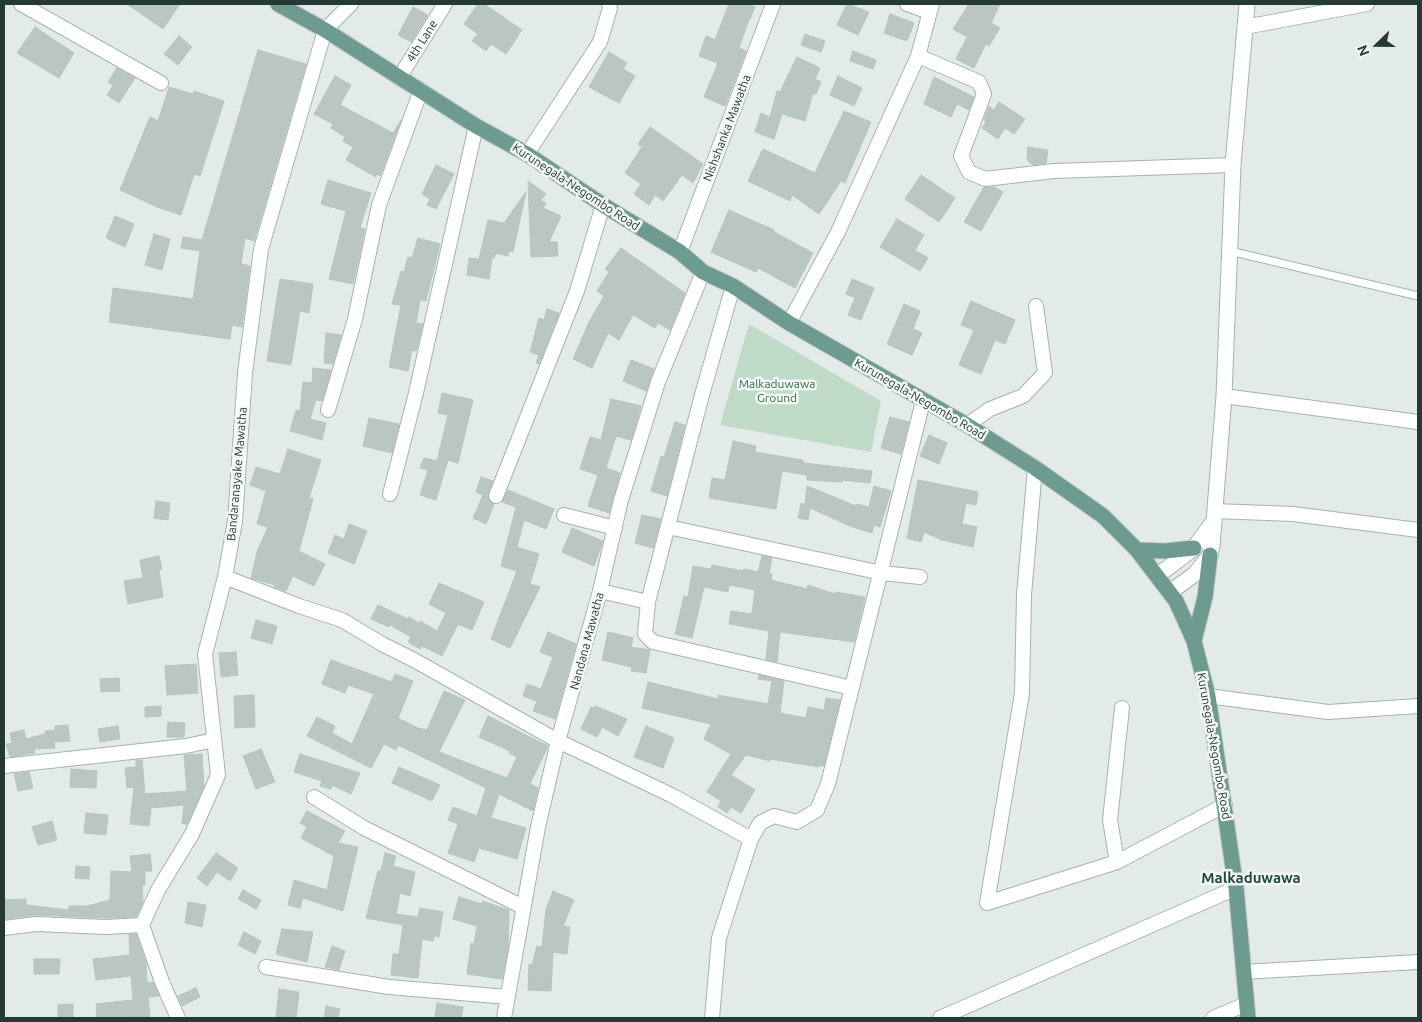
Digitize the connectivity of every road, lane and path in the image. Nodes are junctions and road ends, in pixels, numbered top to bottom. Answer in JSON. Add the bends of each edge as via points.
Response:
{"nodes":[{"id":1,"x":21,"y":4,"type":"edge"},
{"id":2,"x":278,"y":4,"type":"edge"},
{"id":3,"x":351,"y":4,"type":"edge"},
{"id":4,"x":444,"y":4,"type":"edge"},
{"id":5,"x":609,"y":4,"type":"edge"},
{"id":6,"x":773,"y":4,"type":"edge"},
{"id":7,"x":907,"y":4,"type":"edge"},
{"id":8,"x":1247,"y":4,"type":"edge"},
{"id":9,"x":1367,"y":4,"type":"edge"},
{"id":10,"x":930,"y":8,"type":"edge"},
{"id":11,"x":1245,"y":27,"type":"junction"},
{"id":12,"x":325,"y":30,"type":"junction"},
{"id":13,"x":918,"y":56,"type":"junction"},
{"id":14,"x":399,"y":78,"type":"junction"},
{"id":15,"x":161,"y":83,"type":"dead end"},
{"id":16,"x":421,"y":90,"type":"junction"},
{"id":17,"x":476,"y":126,"type":"junction"},
{"id":18,"x":527,"y":154,"type":"junction"},
{"id":19,"x":1233,"y":165,"type":"junction"},
{"id":20,"x":603,"y":205,"type":"junction"},
{"id":21,"x":1230,"y":251,"type":"junction"},
{"id":22,"x":680,"y":252,"type":"junction"},
{"id":23,"x":703,"y":272,"type":"junction"},
{"id":24,"x":733,"y":286,"type":"junction"},
{"id":25,"x":1418,"y":296,"type":"edge"},
{"id":26,"x":1036,"y":306,"type":"dead end"},
{"id":27,"x":790,"y":323,"type":"junction"},
{"id":28,"x":1224,"y":396,"type":"junction"},
{"id":29,"x":924,"y":401,"type":"junction"},
{"id":30,"x":328,"y":410,"type":"dead end"},
{"id":31,"x":1418,"y":422,"type":"edge"},
{"id":32,"x":967,"y":425,"type":"junction"},
{"id":33,"x":1035,"y":468,"type":"junction"},
{"id":34,"x":390,"y":494,"type":"dead end"},
{"id":35,"x":496,"y":496,"type":"dead end"},
{"id":36,"x":564,"y":515,"type":"dead end"},
{"id":37,"x":1215,"y":516,"type":"junction"},
{"id":38,"x":615,"y":528,"type":"junction"},
{"id":39,"x":668,"y":528,"type":"junction"},
{"id":40,"x":1418,"y":530,"type":"edge"},
{"id":41,"x":1194,"y":548,"type":"junction"},
{"id":42,"x":1137,"y":550,"type":"junction"},
{"id":43,"x":1210,"y":555,"type":"junction"},
{"id":44,"x":882,"y":573,"type":"junction"},
{"id":45,"x":1157,"y":573,"type":"junction"},
{"id":46,"x":225,"y":577,"type":"junction"},
{"id":47,"x":920,"y":577,"type":"dead end"},
{"id":48,"x":600,"y":591,"type":"junction"},
{"id":49,"x":1170,"y":592,"type":"junction"},
{"id":50,"x":648,"y":602,"type":"junction"},
{"id":51,"x":1194,"y":641,"type":"junction"},
{"id":52,"x":852,"y":688,"type":"junction"},
{"id":53,"x":1208,"y":696,"type":"junction"},
{"id":54,"x":1418,"y":706,"type":"edge"},
{"id":55,"x":1122,"y":708,"type":"dead end"},
{"id":56,"x":214,"y":740,"type":"junction"},
{"id":57,"x":558,"y":741,"type":"junction"},
{"id":58,"x":4,"y":766,"type":"edge"},
{"id":59,"x":314,"y":797,"type":"dead end"},
{"id":60,"x":1225,"y":805,"type":"junction"},
{"id":61,"x":751,"y":839,"type":"junction"},
{"id":62,"x":1117,"y":862,"type":"junction"},
{"id":63,"x":1236,"y":888,"type":"junction"},
{"id":64,"x":523,"y":908,"type":"junction"},
{"id":65,"x":142,"y":925,"type":"junction"},
{"id":66,"x":4,"y":928,"type":"edge"},
{"id":67,"x":1418,"y":962,"type":"edge"},
{"id":68,"x":266,"y":967,"type":"dead end"},
{"id":69,"x":1243,"y":972,"type":"junction"},
{"id":70,"x":508,"y":998,"type":"junction"},
{"id":71,"x":1247,"y":1011,"type":"edge"},
{"id":72,"x":178,"y":1018,"type":"edge"},
{"id":73,"x":504,"y":1018,"type":"edge"},
{"id":74,"x":712,"y":1018,"type":"edge"},
{"id":75,"x":940,"y":1018,"type":"edge"},
{"id":76,"x":1213,"y":1018,"type":"edge"}],
"edges":[{"from":1,"to":15,"type":"street"},
{"from":2,"to":12,"type":"main road","name":"Kurunegala-Negombo Road"},
{"from":3,"to":12,"type":"street"},
{"from":4,"to":14,"type":"street","name":"4th Lane"},
{"from":5,"to":18,"type":"street","via":[[600,42]]},
{"from":6,"to":22,"type":"street","name":"Nishshanka Mawatha"},
{"from":7,"to":10,"type":"street"},
{"from":8,"to":11,"type":"street"},
{"from":9,"to":11,"type":"street"},
{"from":10,"to":13,"type":"street"},
{"from":11,"to":19,"type":"street"},
{"from":12,"to":14,"type":"main road","name":"Kurunegala-Negombo Road"},
{"from":12,"to":46,"type":"street","name":"Bandaranayake Mawatha","via":[[261,249],[245,373],[235,521]]},
{"from":13,"to":19,"type":"street","via":[[979,82],[984,94],[961,156],[969,172],[985,179],[1054,171]]},
{"from":13,"to":27,"type":"street","via":[[838,232]]},
{"from":14,"to":16,"type":"main road","name":"Kurunegala-Negombo Road"},
{"from":16,"to":17,"type":"main road","name":"Kurunegala-Negombo Road"},
{"from":16,"to":30,"type":"street","via":[[379,205],[355,319]]},
{"from":17,"to":18,"type":"main road","name":"Kurunegala-Negombo Road"},
{"from":17,"to":34,"type":"street"},
{"from":18,"to":20,"type":"main road","name":"Kurunegala-Negombo Road"},
{"from":19,"to":21,"type":"street"},
{"from":20,"to":22,"type":"main road","name":"Kurunegala-Negombo Road"},
{"from":20,"to":35,"type":"street","via":[[577,291]]},
{"from":21,"to":25,"type":"lane"},
{"from":21,"to":28,"type":"street"},
{"from":22,"to":23,"type":"main road","name":"Kurunegala-Negombo Road"},
{"from":23,"to":24,"type":"main road","name":"Kurunegala-Negombo Road"},
{"from":23,"to":38,"type":"street","name":"Nandana Mawatha","via":[[658,382]]},
{"from":24,"to":27,"type":"main road","name":"Kurunegala-Negombo Road"},
{"from":24,"to":39,"type":"street"},
{"from":26,"to":32,"type":"street","via":[[1045,373],[1023,396],[990,409]]},
{"from":27,"to":29,"type":"main road","name":"Kurunegala-Negombo Road"},
{"from":28,"to":31,"type":"street"},
{"from":28,"to":37,"type":"street"},
{"from":29,"to":32,"type":"main road","name":"Kurunegala-Negombo Road"},
{"from":29,"to":44,"type":"street"},
{"from":32,"to":33,"type":"main road","name":"Kurunegala-Negombo Road"},
{"from":33,"to":42,"type":"main road","name":"Kurunegala-Negombo Road","via":[[1103,516]]},
{"from":33,"to":62,"type":"street","via":[[1024,595],[1022,693],[987,903]]},
{"from":36,"to":38,"type":"street"},
{"from":37,"to":40,"type":"street","via":[[1293,514]]},
{"from":37,"to":41,"type":"street"},
{"from":37,"to":43,"type":"street"},
{"from":38,"to":48,"type":"street","name":"Nandana Mawatha"},
{"from":39,"to":44,"type":"street"},
{"from":39,"to":50,"type":"street"},
{"from":41,"to":42,"type":"main road"},
{"from":41,"to":45,"type":"street"},
{"from":42,"to":45,"type":"main road","name":"Kurunegala-Negombo Road"},
{"from":43,"to":49,"type":"street","via":[[1195,574]]},
{"from":43,"to":51,"type":"main road","via":[[1205,598]]},
{"from":44,"to":47,"type":"street"},
{"from":44,"to":52,"type":"street"},
{"from":45,"to":49,"type":"main road","name":"Kurunegala-Negombo Road"},
{"from":46,"to":56,"type":"street","name":"Bandaranayake Mawatha","via":[[206,654]]},
{"from":46,"to":57,"type":"street","via":[[342,620]]},
{"from":48,"to":50,"type":"street"},
{"from":48,"to":57,"type":"street","name":"Nandana Mawatha"},
{"from":49,"to":51,"type":"main road","name":"Kurunegala-Negombo Road"},
{"from":50,"to":52,"type":"street","via":[[645,634],[654,642]]},
{"from":51,"to":53,"type":"main road","name":"Kurunegala-Negombo Road"},
{"from":52,"to":61,"type":"street","via":[[828,784],[817,810],[796,822],[774,816],[760,823]]},
{"from":53,"to":54,"type":"street","via":[[1328,712]]},
{"from":53,"to":60,"type":"main road","name":"Kurunegala-Negombo Road"},
{"from":55,"to":62,"type":"street","via":[[1110,820]]},
{"from":56,"to":58,"type":"street","via":[[186,746]]},
{"from":56,"to":65,"type":"street","name":"Bandaranayake Mawatha","via":[[218,775],[192,834],[158,890]]},
{"from":57,"to":61,"type":"street","via":[[671,795]]},
{"from":57,"to":64,"type":"street","name":"Nandana Mawatha"},
{"from":59,"to":64,"type":"street","via":[[364,828]]},
{"from":60,"to":62,"type":"street"},
{"from":60,"to":63,"type":"main road","name":"Kurunegala-Negombo Road"},
{"from":61,"to":74,"type":"street","via":[[719,938]]},
{"from":63,"to":69,"type":"main road","name":"Kurunegala-Negombo Road"},
{"from":63,"to":75,"type":"street"},
{"from":64,"to":70,"type":"street","name":"Nandana Mawatha"},
{"from":65,"to":66,"type":"street","via":[[36,924]]},
{"from":65,"to":72,"type":"street"},
{"from":67,"to":69,"type":"street"},
{"from":68,"to":70,"type":"street","via":[[390,987]]},
{"from":69,"to":71,"type":"main road","name":"Kurunegala-Negombo Road"},
{"from":70,"to":73,"type":"street","name":"Nandana Mawatha"},
{"from":71,"to":76,"type":"street"}]}
